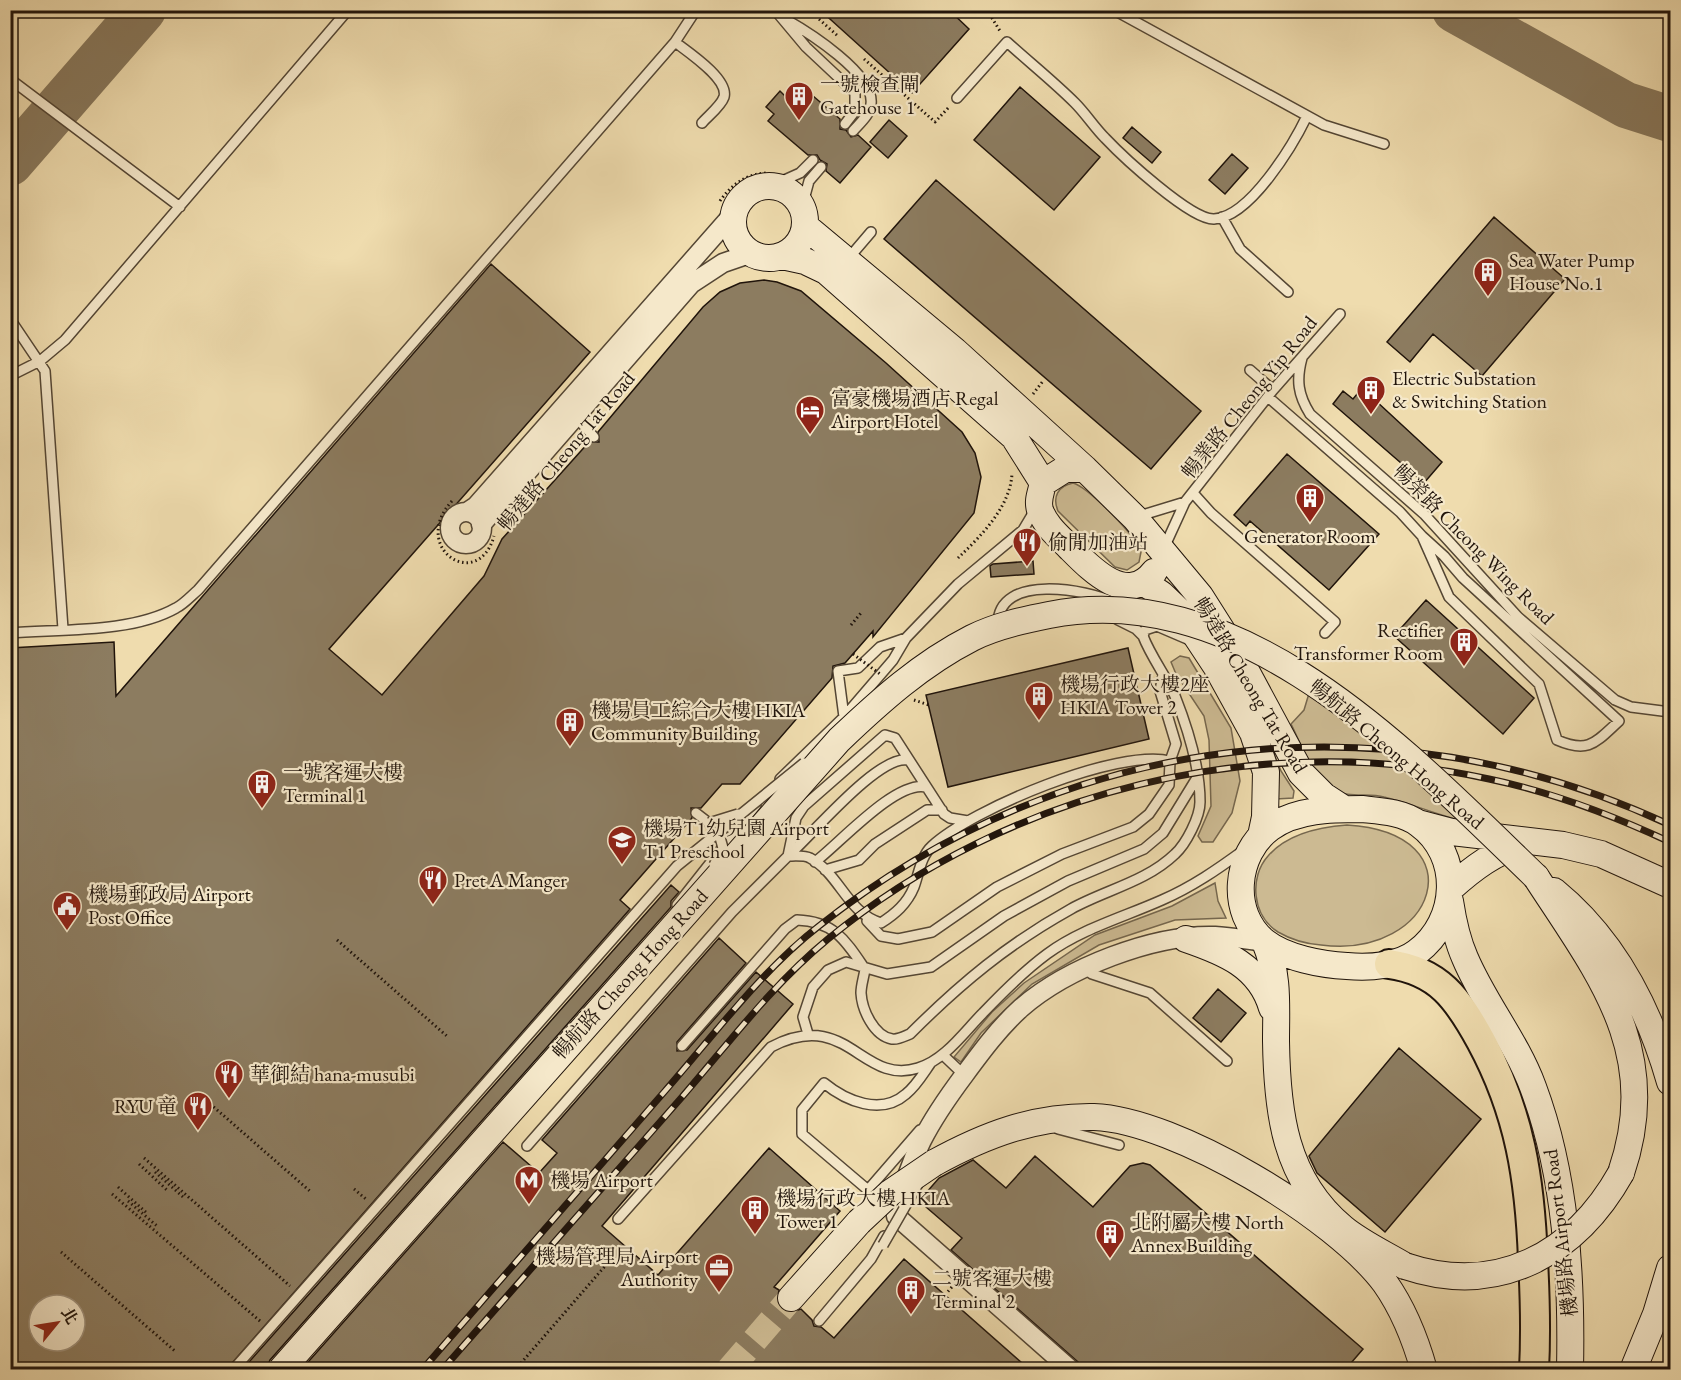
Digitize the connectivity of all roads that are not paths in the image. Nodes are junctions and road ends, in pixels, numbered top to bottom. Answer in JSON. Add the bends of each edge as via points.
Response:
{"nodes":[{"id":1,"x":348,"y":10,"type":"edge"},
{"id":2,"x":696,"y":10,"type":"edge"},
{"id":3,"x":775,"y":10,"type":"edge"},
{"id":4,"x":1114,"y":10,"type":"edge"},
{"id":5,"x":784,"y":19,"type":"junction"},
{"id":6,"x":675,"y":42,"type":"junction"},
{"id":7,"x":10,"y":79,"type":"edge"},
{"id":8,"x":957,"y":98,"type":"road end"},
{"id":9,"x":1307,"y":116,"type":"junction"},
{"id":10,"x":702,"y":123,"type":"dead end"},
{"id":11,"x":845,"y":124,"type":"dead end"},
{"id":12,"x":853,"y":131,"type":"dead end"},
{"id":13,"x":1384,"y":144,"type":"dead end"},
{"id":14,"x":813,"y":160,"type":"dead end"},
{"id":15,"x":821,"y":167,"type":"dead end"},
{"id":16,"x":780,"y":183,"type":"junction"},
{"id":17,"x":180,"y":207,"type":"junction"},
{"id":18,"x":726,"y":209,"type":"junction"},
{"id":19,"x":803,"y":217,"type":"junction"},
{"id":20,"x":1222,"y":218,"type":"junction"},
{"id":21,"x":871,"y":232,"type":"dead end"},
{"id":22,"x":752,"y":254,"type":"junction"},
{"id":23,"x":782,"y":256,"type":"junction"},
{"id":24,"x":848,"y":259,"type":"junction"},
{"id":25,"x":1288,"y":292,"type":"dead end"},
{"id":26,"x":1340,"y":314,"type":"dead end"},
{"id":27,"x":10,"y":319,"type":"edge"},
{"id":28,"x":1302,"y":358,"type":"junction"},
{"id":29,"x":40,"y":361,"type":"junction"},
{"id":30,"x":1250,"y":370,"type":"dead end"},
{"id":31,"x":10,"y":376,"type":"edge"},
{"id":32,"x":1271,"y":393,"type":"junction"},
{"id":33,"x":575,"y":416,"type":"junction"},
{"id":34,"x":594,"y":437,"type":"dead end"},
{"id":35,"x":1085,"y":469,"type":"junction"},
{"id":36,"x":1041,"y":492,"type":"junction"},
{"id":37,"x":1193,"y":493,"type":"junction"},
{"id":38,"x":1185,"y":502,"type":"junction"},
{"id":39,"x":464,"y":505,"type":"junction"},
{"id":40,"x":1135,"y":518,"type":"junction"},
{"id":41,"x":489,"y":526,"type":"junction"},
{"id":42,"x":1422,"y":536,"type":"junction"},
{"id":43,"x":1165,"y":553,"type":"junction"},
{"id":44,"x":1143,"y":582,"type":"junction"},
{"id":45,"x":1157,"y":626,"type":"junction"},
{"id":46,"x":1036,"y":628,"type":"dead end"},
{"id":47,"x":63,"y":629,"type":"junction"},
{"id":48,"x":10,"y":633,"type":"edge"},
{"id":49,"x":1325,"y":633,"type":"dead end"},
{"id":50,"x":1010,"y":635,"type":"dead end"},
{"id":51,"x":1143,"y":636,"type":"junction"},
{"id":52,"x":906,"y":638,"type":"junction"},
{"id":53,"x":1200,"y":643,"type":"junction"},
{"id":54,"x":1163,"y":674,"type":"junction"},
{"id":55,"x":879,"y":702,"type":"junction"},
{"id":56,"x":1671,"y":712,"type":"edge"},
{"id":57,"x":844,"y":717,"type":"junction"},
{"id":58,"x":908,"y":760,"type":"junction"},
{"id":59,"x":1170,"y":761,"type":"junction"},
{"id":60,"x":1198,"y":776,"type":"junction"},
{"id":61,"x":926,"y":787,"type":"junction"},
{"id":62,"x":748,"y":808,"type":"junction"},
{"id":63,"x":1344,"y":809,"type":"junction"},
{"id":64,"x":942,"y":810,"type":"junction"},
{"id":65,"x":696,"y":813,"type":"dead end"},
{"id":66,"x":968,"y":821,"type":"junction"},
{"id":67,"x":709,"y":823,"type":"junction"},
{"id":68,"x":1418,"y":823,"type":"junction"},
{"id":69,"x":719,"y":834,"type":"junction"},
{"id":70,"x":1257,"y":840,"type":"junction"},
{"id":71,"x":1524,"y":842,"type":"junction"},
{"id":72,"x":788,"y":856,"type":"junction"},
{"id":73,"x":815,"y":862,"type":"junction"},
{"id":74,"x":825,"y":870,"type":"junction"},
{"id":75,"x":1671,"y":885,"type":"edge"},
{"id":76,"x":1450,"y":895,"type":"junction"},
{"id":77,"x":1572,"y":917,"type":"junction"},
{"id":78,"x":866,"y":919,"type":"junction"},
{"id":79,"x":666,"y":928,"type":"junction"},
{"id":80,"x":1186,"y":939,"type":"junction"},
{"id":81,"x":1264,"y":942,"type":"junction"},
{"id":82,"x":1389,"y":964,"type":"junction"},
{"id":83,"x":865,"y":969,"type":"junction"},
{"id":84,"x":1085,"y":969,"type":"junction"},
{"id":85,"x":1276,"y":1023,"type":"junction"},
{"id":86,"x":808,"y":1035,"type":"junction"},
{"id":87,"x":682,"y":1046,"type":"dead end"},
{"id":88,"x":943,"y":1055,"type":"junction"},
{"id":89,"x":1227,"y":1061,"type":"dead end"},
{"id":90,"x":930,"y":1064,"type":"junction"},
{"id":91,"x":964,"y":1075,"type":"junction"},
{"id":92,"x":1671,"y":1082,"type":"edge"},
{"id":93,"x":936,"y":1111,"type":"junction"},
{"id":94,"x":1024,"y":1125,"type":"junction"},
{"id":95,"x":1119,"y":1145,"type":"dead end"},
{"id":96,"x":527,"y":1146,"type":"dead end"},
{"id":97,"x":934,"y":1163,"type":"junction"},
{"id":98,"x":868,"y":1190,"type":"junction"},
{"id":99,"x":896,"y":1216,"type":"junction"},
{"id":100,"x":618,"y":1219,"type":"dead end"},
{"id":101,"x":1671,"y":1268,"type":"edge"},
{"id":102,"x":798,"y":1297,"type":"joint"},
{"id":103,"x":233,"y":1370,"type":"edge"},
{"id":104,"x":281,"y":1370,"type":"edge"},
{"id":105,"x":1071,"y":1370,"type":"edge"},
{"id":106,"x":1424,"y":1370,"type":"edge"},
{"id":107,"x":1534,"y":1370,"type":"edge"},
{"id":108,"x":1570,"y":1370,"type":"edge"},
{"id":109,"x":1633,"y":1370,"type":"edge"}],
"edges":[{"from":1,"to":17,"type":"lane"},
{"from":2,"to":6,"type":"lane"},
{"from":3,"to":5,"type":"lane"},
{"from":4,"to":9,"type":"lane"},
{"from":5,"to":11,"type":"lane","via":[[806,47],[855,93],[855,111]]},
{"from":5,"to":12,"type":"lane","via":[[816,36],[865,82],[871,96],[869,112]]},
{"from":6,"to":10,"type":"lane","via":[[719,78],[724,89],[723,99]]},
{"from":6,"to":47,"type":"lane","via":[[198,590],[178,607],[150,619]]},
{"from":7,"to":17,"type":"lane"},
{"from":8,"to":20,"type":"lane","via":[[1007,42],[1076,103],[1107,140],[1183,206],[1205,218]]},
{"from":9,"to":13,"type":"lane"},
{"from":9,"to":20,"type":"lane","via":[[1287,154],[1246,202]]},
{"from":14,"to":16,"type":"lane"},
{"from":15,"to":19,"type":"lane","via":[[809,181]]},
{"from":16,"to":18,"type":"street","name":"暢達路 Cheong Tat Road","via":[[761,187]]},
{"from":16,"to":19,"type":"street","name":"暢達路 Cheong Tat Road"},
{"from":17,"to":29,"type":"lane","via":[[76,328]]},
{"from":18,"to":22,"type":"street","via":[[734,232]]},
{"from":18,"to":39,"type":"street","name":"暢達路 Cheong Tat Road","via":[[476,506]]},
{"from":19,"to":23,"type":"street","via":[[801,239]]},
{"from":19,"to":24,"type":"street","name":"暢達路 Cheong Tat Road"},
{"from":20,"to":25,"type":"lane","via":[[1240,249]]},
{"from":21,"to":24,"type":"lane"},
{"from":22,"to":23,"type":"street","name":"暢達路 Cheong Tat Road"},
{"from":22,"to":33,"type":"street","name":"暢達路 Cheong Tat Road","via":[[723,263],[691,284]]},
{"from":23,"to":36,"type":"street","name":"暢達路 Cheong Tat Road","via":[[826,271],[1014,437]]},
{"from":24,"to":35,"type":"street","name":"暢達路 Cheong Tat Road"},
{"from":26,"to":28,"type":"lane","name":"暢業路 Cheong Yip Road"},
{"from":27,"to":29,"type":"lane"},
{"from":28,"to":32,"type":"lane","name":"暢業路 Cheong Yip Road"},
{"from":28,"to":56,"type":"lane","name":"暢榮路 Cheong Wing Road","via":[[1298,387],[1310,414],[1424,514],[1518,618],[1615,700],[1631,707]]},
{"from":29,"to":31,"type":"lane"},
{"from":29,"to":47,"type":"lane","via":[[45,371]]},
{"from":30,"to":32,"type":"lane"},
{"from":32,"to":37,"type":"lane","name":"暢業路 Cheong Yip Road"},
{"from":32,"to":42,"type":"lane"},
{"from":33,"to":34,"type":"lane"},
{"from":33,"to":41,"type":"street","name":"暢達路 Cheong Tat Road"},
{"from":35,"to":36,"type":"street","via":[[1065,469]]},
{"from":35,"to":40,"type":"street","name":"暢達路 Cheong Tat Road"},
{"from":36,"to":44,"type":"street","name":"暢達路 Cheong Tat Road","via":[[1044,520],[1095,573],[1122,586]]},
{"from":36,"to":52,"type":"lane","via":[[1023,530],[958,584]]},
{"from":37,"to":38,"type":"lane","name":"暢業路 Cheong Yip Road"},
{"from":37,"to":49,"type":"lane","via":[[1335,622]]},
{"from":38,"to":40,"type":"lane","name":"暢業路 Cheong Yip Road"},
{"from":38,"to":43,"type":"lane","name":"暢業路 Cheong Yip Road"},
{"from":39,"to":41,"type":"street","name":"暢達路 Cheong Tat Road"},
{"from":39,"to":41,"type":"street","name":"暢達路 Cheong Tat Road","via":[[452,519],[450,530],[455,540],[473,542]]},
{"from":40,"to":43,"type":"street","name":"暢達路 Cheong Tat Road"},
{"from":42,"to":42,"type":"lane","via":[[1619,721],[1594,745],[1573,747],[1557,740],[1539,684],[1449,597]]},
{"from":43,"to":44,"type":"street"},
{"from":43,"to":63,"type":"street","name":"暢達路 Cheong Tat Road","via":[[1200,596],[1238,656],[1301,773]]},
{"from":44,"to":53,"type":"street","name":"暢達路 Cheong Tat Road","via":[[1176,609]]},
{"from":45,"to":50,"type":"lane","via":[[1104,597],[1031,589],[1019,592],[1002,607],[997,622]]},
{"from":45,"to":51,"type":"lane","via":[[1145,630]]},
{"from":45,"to":53,"type":"lane"},
{"from":46,"to":51,"type":"lane","via":[[1100,617],[1121,620]]},
{"from":47,"to":48,"type":"lane"},
{"from":51,"to":54,"type":"lane"},
{"from":52,"to":57,"type":"lane","via":[[893,660]]},
{"from":52,"to":57,"type":"lane","via":[[880,647],[858,668],[838,671]]},
{"from":53,"to":70,"type":"street","name":"暢達路 Cheong Tat Road","via":[[1243,712],[1261,753],[1267,786]]},
{"from":54,"to":59,"type":"lane","via":[[1160,691],[1176,744]]},
{"from":54,"to":60,"type":"lane","via":[[1178,706]]},
{"from":55,"to":62,"type":"lane","bridge":true},
{"from":55,"to":77,"type":"street","name":"暢航路 Cheong Hong Road","bridge":true,"via":[[941,656],[1003,626],[1082,610],[1173,619],[1246,643],[1318,685],[1353,711],[1461,805]]},
{"from":55,"to":79,"type":"street","name":"暢航路 Cheong Hong Road","bridge":true},
{"from":57,"to":79,"type":"lane","via":[[790,768],[741,823]]},
{"from":58,"to":61,"type":"lane"},
{"from":58,"to":72,"type":"lane","via":[[891,762],[859,786]]},
{"from":58,"to":72,"type":"lane","via":[[895,738],[885,735],[873,744],[804,806],[796,818]]},
{"from":59,"to":66,"type":"lane","via":[[1155,757],[1069,777]]},
{"from":59,"to":78,"type":"lane","via":[[1169,785],[1159,803],[1133,827],[1062,854],[998,887],[933,932],[890,938],[882,936]]},
{"from":60,"to":83,"type":"lane","via":[[1163,833],[1144,849],[1031,901],[931,967],[887,974]]},
{"from":60,"to":83,"type":"lane","via":[[1200,805],[1177,853],[1155,871],[1073,908],[1010,945],[967,979],[910,1034],[893,1040],[879,1034],[864,1009],[861,993]]},
{"from":61,"to":64,"type":"lane"},
{"from":61,"to":73,"type":"lane","via":[[909,786]]},
{"from":62,"to":67,"type":"lane","bridge":true},
{"from":62,"to":69,"type":"lane","bridge":true},
{"from":63,"to":68,"type":"street","via":[[1384,811]]},
{"from":63,"to":70,"type":"street","via":[[1299,815],[1271,827]]},
{"from":64,"to":66,"type":"lane","via":[[950,819]]},
{"from":64,"to":74,"type":"lane","via":[[927,810],[875,844],[859,860]]},
{"from":65,"to":67,"type":"lane"},
{"from":66,"to":78,"type":"lane","via":[[931,847],[900,910],[881,924]]},
{"from":67,"to":69,"type":"lane","bridge":true},
{"from":68,"to":71,"type":"street"},
{"from":68,"to":76,"type":"street","via":[[1444,853],[1450,868]]},
{"from":69,"to":79,"type":"lane","bridge":true,"via":[[723,848],[719,858]]},
{"from":69,"to":103,"type":"lane","bridge":true,"via":[[677,866]]},
{"from":70,"to":81,"type":"street","via":[[1241,878],[1240,893],[1244,911]]},
{"from":70,"to":88,"type":"lane","via":[[1182,891],[1084,933],[1049,953],[1007,988]]},
{"from":71,"to":75,"type":"street","via":[[1563,844],[1601,854]]},
{"from":71,"to":76,"type":"street","via":[[1476,865]]},
{"from":72,"to":73,"type":"lane","via":[[809,857]]},
{"from":72,"to":96,"type":"lane","via":[[748,895]]},
{"from":73,"to":74,"type":"lane"},
{"from":74,"to":78,"type":"lane"},
{"from":76,"to":82,"type":"street","via":[[1439,930],[1428,943],[1417,953]]},
{"from":76,"to":108,"type":"street","name":"機場路 Airport Road","via":[[1465,958],[1518,1054],[1547,1130],[1563,1223],[1571,1322]]},
{"from":77,"to":85,"type":"street","bridge":true,"via":[[1608,992],[1630,1052],[1635,1117],[1621,1173],[1607,1198],[1589,1221],[1552,1251],[1518,1268],[1490,1275],[1432,1275],[1405,1266],[1343,1228],[1305,1183],[1282,1128],[1277,1100]]},
{"from":77,"to":92,"type":"street","via":[[1620,964],[1653,1030]]},
{"from":79,"to":104,"type":"street","name":"暢航路 Cheong Hong Road","bridge":true},
{"from":80,"to":81,"type":"street","via":[[1214,936]]},
{"from":80,"to":84,"type":"street","via":[[1138,948]]},
{"from":80,"to":85,"type":"street","via":[[1219,950],[1248,968],[1269,1000]]},
{"from":81,"to":82,"type":"street","via":[[1280,951],[1347,966]]},
{"from":81,"to":85,"type":"street","via":[[1275,972]]},
{"from":82,"to":107,"type":"main road","name":"機場路 Airport Road","via":[[1417,969],[1446,988],[1477,1033],[1507,1096],[1527,1169],[1536,1305]]},
{"from":83,"to":86,"type":"lane","via":[[846,962],[828,970],[813,987],[803,1017]]},
{"from":83,"to":87,"type":"lane","via":[[846,942],[825,924],[797,920]]},
{"from":84,"to":89,"type":"lane","via":[[1150,993]]},
{"from":84,"to":91,"type":"street","via":[[1023,1007]]},
{"from":86,"to":90,"type":"lane","via":[[838,1039],[868,1060],[894,1071]]},
{"from":86,"to":100,"type":"lane","via":[[787,1038],[771,1047]]},
{"from":88,"to":90,"type":"lane"},
{"from":88,"to":91,"type":"lane"},
{"from":90,"to":98,"type":"lane","via":[[905,1095],[893,1101],[861,1103],[824,1083],[802,1110],[802,1134]]},
{"from":91,"to":93,"type":"street"},
{"from":93,"to":98,"type":"lane"},
{"from":93,"to":99,"type":"street","via":[[908,1173]]},
{"from":94,"to":95,"type":"lane","via":[[1061,1129]]},
{"from":94,"to":97,"type":"street","via":[[999,1131]]},
{"from":94,"to":106,"type":"street","via":[[1095,1117],[1134,1124],[1173,1135],[1249,1176],[1309,1214],[1363,1258],[1403,1311]]},
{"from":97,"to":99,"type":"lane","bridge":true,"via":[[870,1265],[820,1322],[871,1259]]},
{"from":97,"to":102,"type":"street","bridge":true,"via":[[890,1193],[859,1222]]},
{"from":98,"to":102,"type":"lane","via":[[872,1211],[861,1230]]},
{"from":99,"to":105,"type":"street"},
{"from":101,"to":109,"type":"street"}]}
